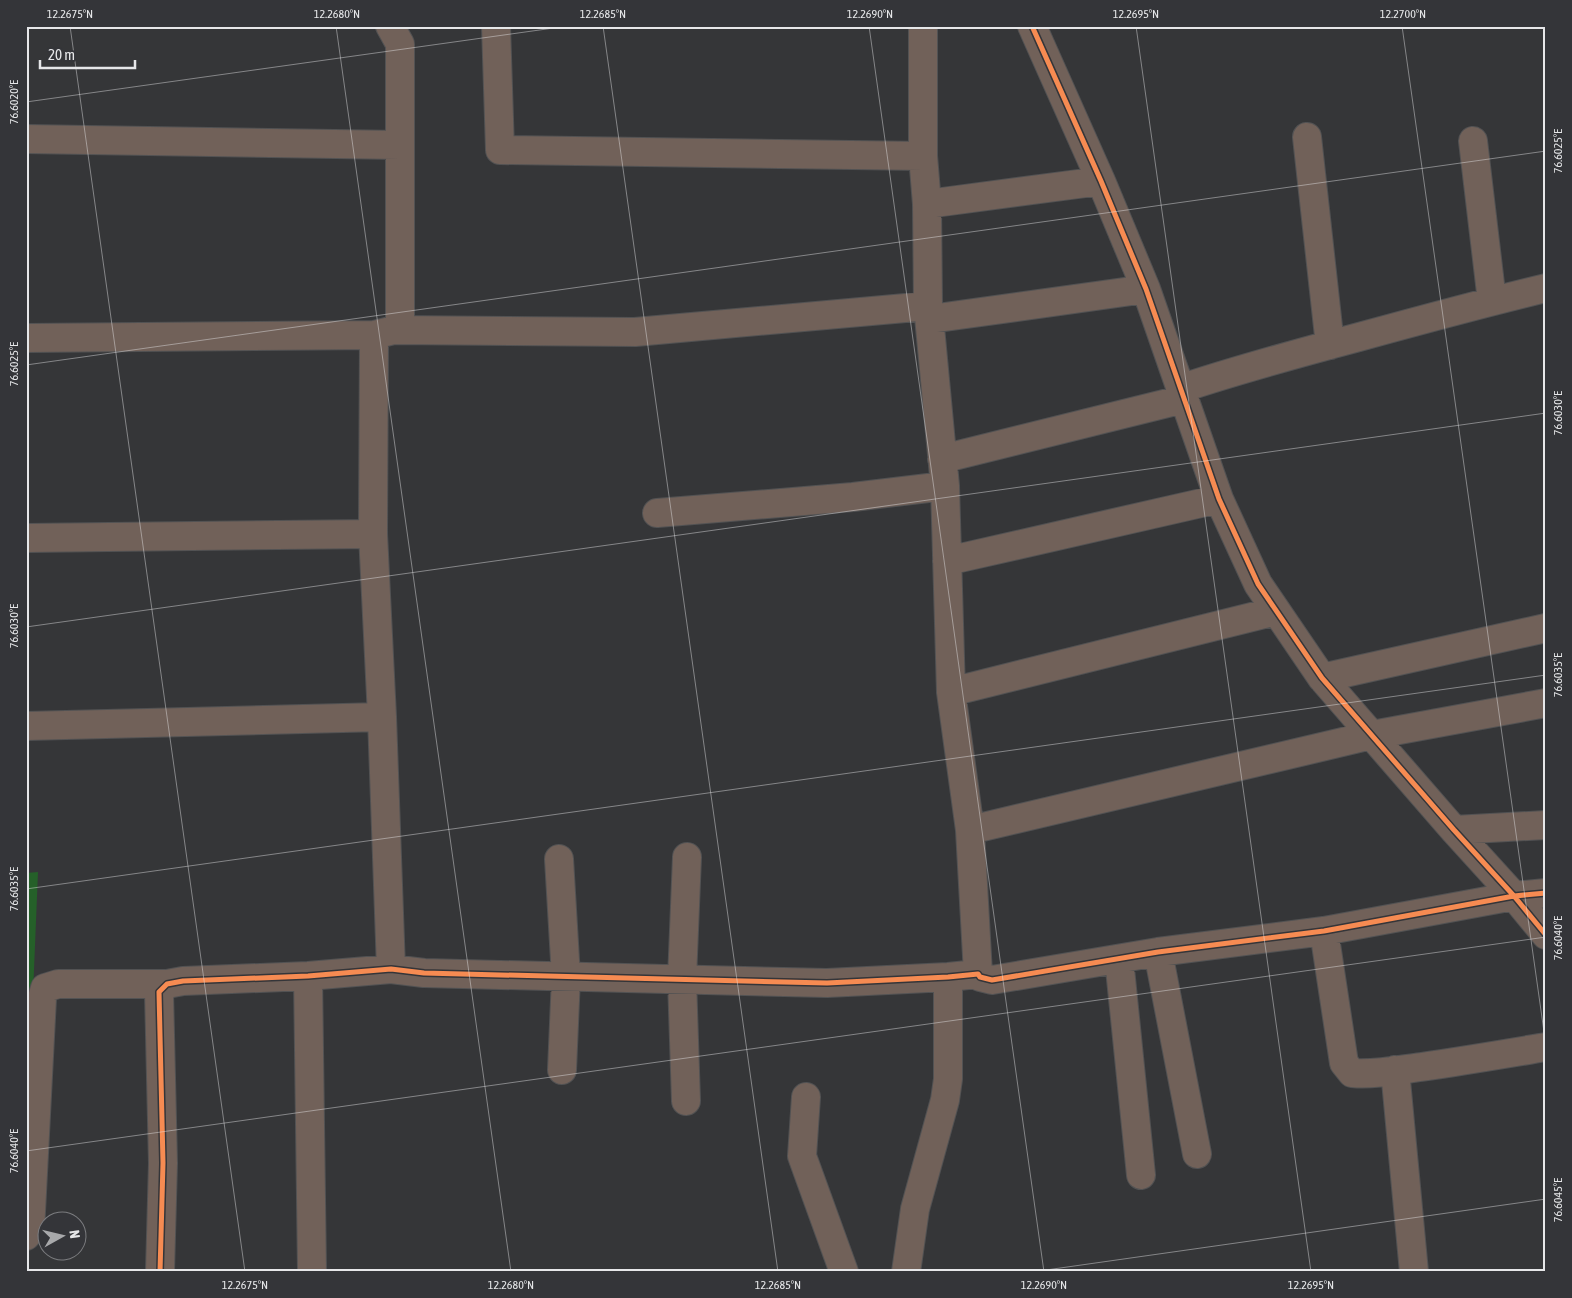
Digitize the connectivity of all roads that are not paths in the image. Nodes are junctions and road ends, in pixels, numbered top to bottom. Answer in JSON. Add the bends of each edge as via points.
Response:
{"nodes":[{"id":1,"x":390,"y":26,"type":"edge"},
{"id":2,"x":496,"y":26,"type":"edge"},
{"id":3,"x":923,"y":26,"type":"edge"},
{"id":4,"x":1032,"y":26,"type":"edge"},
{"id":5,"x":1307,"y":137,"type":"dead end"},
{"id":6,"x":26,"y":139,"type":"edge"},
{"id":7,"x":1473,"y":141,"type":"dead end"},
{"id":8,"x":400,"y":145,"type":"junction"},
{"id":9,"x":923,"y":156,"type":"junction"},
{"id":10,"x":1101,"y":180,"type":"junction"},
{"id":11,"x":927,"y":204,"type":"junction"},
{"id":12,"x":1546,"y":288,"type":"edge"},
{"id":13,"x":1146,"y":289,"type":"junction"},
{"id":14,"x":1492,"y":301,"type":"junction"},
{"id":15,"x":929,"y":312,"type":"junction"},
{"id":16,"x":384,"y":332,"type":"junction"},
{"id":17,"x":26,"y":338,"type":"edge"},
{"id":18,"x":1330,"y":345,"type":"junction"},
{"id":19,"x":1182,"y":394,"type":"junction"},
{"id":20,"x":942,"y":459,"type":"junction"},
{"id":21,"x":945,"y":486,"type":"junction"},
{"id":22,"x":1219,"y":499,"type":"junction"},
{"id":23,"x":658,"y":513,"type":"dead end"},
{"id":24,"x":373,"y":534,"type":"junction"},
{"id":25,"x":26,"y":538,"type":"edge"},
{"id":26,"x":947,"y":561,"type":"junction"},
{"id":27,"x":1276,"y":612,"type":"junction"},
{"id":28,"x":1546,"y":628,"type":"edge"},
{"id":29,"x":1322,"y":678,"type":"junction"},
{"id":30,"x":951,"y":692,"type":"junction"},
{"id":31,"x":1546,"y":703,"type":"edge"},
{"id":32,"x":382,"y":717,"type":"junction"},
{"id":33,"x":26,"y":726,"type":"edge"},
{"id":34,"x":1372,"y":735,"type":"junction"},
{"id":35,"x":1546,"y":825,"type":"edge"},
{"id":36,"x":970,"y":830,"type":"junction"},
{"id":37,"x":1454,"y":830,"type":"junction"},
{"id":38,"x":687,"y":857,"type":"dead end"},
{"id":39,"x":559,"y":859,"type":"dead end"},
{"id":40,"x":1546,"y":893,"type":"edge"},
{"id":41,"x":1514,"y":896,"type":"junction"},
{"id":42,"x":1324,"y":931,"type":"junction"},
{"id":43,"x":1546,"y":935,"type":"edge"},
{"id":44,"x":1158,"y":952,"type":"junction"},
{"id":45,"x":1119,"y":959,"type":"junction"},
{"id":46,"x":391,"y":969,"type":"junction"},
{"id":47,"x":978,"y":974,"type":"junction"},
{"id":48,"x":308,"y":976,"type":"junction"},
{"id":49,"x":566,"y":976,"type":"junction"},
{"id":50,"x":948,"y":977,"type":"junction"},
{"id":51,"x":682,"y":979,"type":"junction"},
{"id":52,"x":167,"y":984,"type":"junction"},
{"id":53,"x":1546,"y":1047,"type":"edge"},
{"id":54,"x":562,"y":1070,"type":"dead end"},
{"id":55,"x":1395,"y":1070,"type":"junction"},
{"id":56,"x":806,"y":1098,"type":"dead end"},
{"id":57,"x":686,"y":1101,"type":"dead end"},
{"id":58,"x":1197,"y":1154,"type":"dead end"},
{"id":59,"x":1141,"y":1175,"type":"dead end"},
{"id":60,"x":26,"y":1236,"type":"edge"},
{"id":61,"x":160,"y":1272,"type":"edge"},
{"id":62,"x":312,"y":1272,"type":"edge"},
{"id":63,"x":844,"y":1272,"type":"edge"},
{"id":64,"x":906,"y":1272,"type":"edge"},
{"id":65,"x":1414,"y":1272,"type":"edge"}],
"edges":[{"from":1,"to":8,"type":"street","via":[[400,44]]},
{"from":2,"to":9,"type":"street","via":[[500,150]]},
{"from":3,"to":9,"type":"street"},
{"from":4,"to":10,"type":"street"},
{"from":5,"to":18,"type":"street"},
{"from":6,"to":8,"type":"street"},
{"from":7,"to":14,"type":"street"},
{"from":8,"to":16,"type":"street","via":[[400,323]]},
{"from":9,"to":11,"type":"street"},
{"from":10,"to":11,"type":"street"},
{"from":10,"to":13,"type":"street"},
{"from":11,"to":15,"type":"street"},
{"from":12,"to":14,"type":"street"},
{"from":13,"to":15,"type":"street"},
{"from":13,"to":19,"type":"street"},
{"from":14,"to":18,"type":"street"},
{"from":15,"to":16,"type":"street","via":[[635,332]]},
{"from":15,"to":20,"type":"street"},
{"from":16,"to":17,"type":"street"},
{"from":16,"to":24,"type":"street"},
{"from":18,"to":19,"type":"street","via":[[1212,378]]},
{"from":19,"to":20,"type":"street"},
{"from":19,"to":22,"type":"street"},
{"from":20,"to":21,"type":"street"},
{"from":21,"to":23,"type":"street"},
{"from":21,"to":26,"type":"street"},
{"from":22,"to":26,"type":"street"},
{"from":22,"to":27,"type":"street","via":[[1258,584]]},
{"from":24,"to":25,"type":"street"},
{"from":24,"to":32,"type":"street"},
{"from":26,"to":30,"type":"street"},
{"from":27,"to":29,"type":"street"},
{"from":27,"to":30,"type":"street"},
{"from":28,"to":29,"type":"street"},
{"from":29,"to":34,"type":"street"},
{"from":30,"to":36,"type":"street"},
{"from":31,"to":34,"type":"street"},
{"from":32,"to":33,"type":"street"},
{"from":32,"to":46,"type":"street"},
{"from":34,"to":36,"type":"street"},
{"from":34,"to":37,"type":"street"},
{"from":35,"to":37,"type":"street"},
{"from":36,"to":47,"type":"street"},
{"from":37,"to":41,"type":"street"},
{"from":38,"to":51,"type":"street"},
{"from":39,"to":49,"type":"street"},
{"from":40,"to":41,"type":"street"},
{"from":41,"to":42,"type":"street"},
{"from":41,"to":43,"type":"street"},
{"from":42,"to":44,"type":"street"},
{"from":42,"to":55,"type":"street","via":[[1344,1063],[1352,1073]]},
{"from":44,"to":45,"type":"street"},
{"from":44,"to":58,"type":"street"},
{"from":45,"to":47,"type":"street","via":[[992,980]]},
{"from":45,"to":59,"type":"street"},
{"from":46,"to":48,"type":"street"},
{"from":46,"to":49,"type":"street","via":[[424,974]]},
{"from":47,"to":50,"type":"street"},
{"from":48,"to":52,"type":"street"},
{"from":48,"to":62,"type":"street"},
{"from":49,"to":51,"type":"street"},
{"from":49,"to":54,"type":"street"},
{"from":50,"to":51,"type":"street","via":[[827,983]]},
{"from":50,"to":64,"type":"street","via":[[945,1100],[915,1209]]},
{"from":51,"to":57,"type":"street"},
{"from":52,"to":60,"type":"street","via":[[58,984],[45,988],[30,1231]]},
{"from":52,"to":61,"type":"street","via":[[159,992],[163,1163]]},
{"from":53,"to":55,"type":"street"},
{"from":55,"to":65,"type":"street"},
{"from":56,"to":63,"type":"street","via":[[802,1156]]}]}
